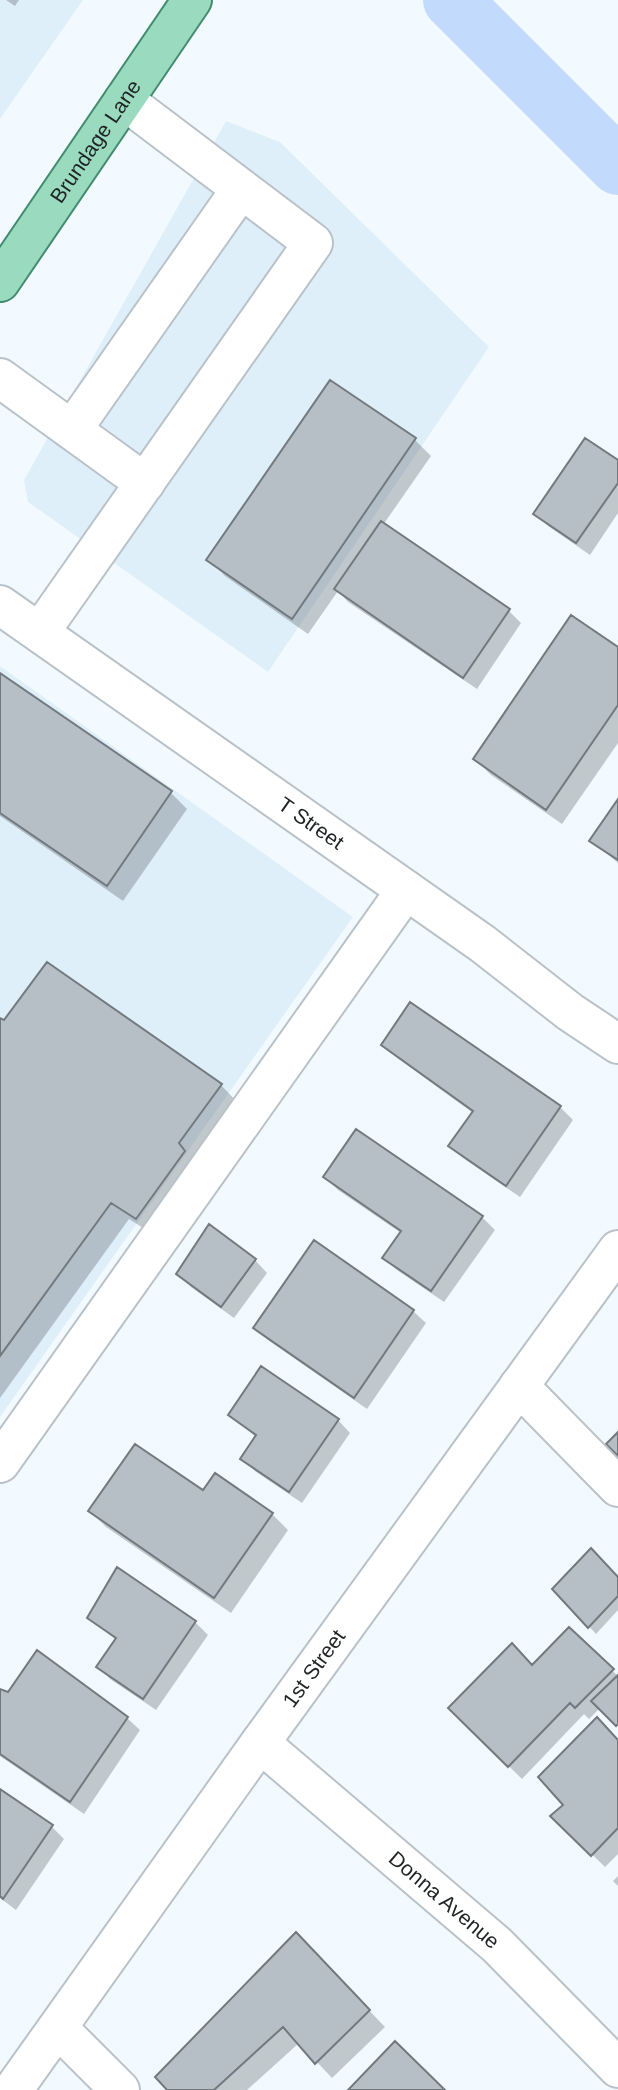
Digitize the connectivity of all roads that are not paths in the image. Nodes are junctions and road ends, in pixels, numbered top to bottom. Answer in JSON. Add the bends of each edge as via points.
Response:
{"nodes":[{"id":1,"x":192,"y":0,"type":"edge"},
{"id":2,"x":124,"y":100,"type":"junction"},
{"id":3,"x":241,"y":188,"type":"junction"},
{"id":4,"x":0,"y":282,"type":"edge"},
{"id":5,"x":0,"y":378,"type":"edge"},
{"id":6,"x":72,"y":430,"type":"junction"},
{"id":7,"x":145,"y":482,"type":"junction"},
{"id":8,"x":0,"y":605,"type":"edge"},
{"id":9,"x":40,"y":632,"type":"junction"},
{"id":10,"x":406,"y":890,"type":"junction"},
{"id":11,"x":618,"y":1044,"type":"edge"},
{"id":12,"x":618,"y":1250,"type":"edge"},
{"id":13,"x":519,"y":1386,"type":"junction"},
{"id":14,"x":0,"y":1463,"type":"edge"},
{"id":15,"x":618,"y":1487,"type":"edge"},
{"id":16,"x":260,"y":1744,"type":"junction"},
{"id":17,"x":58,"y":2028,"type":"junction"},
{"id":18,"x":618,"y":2068,"type":"edge"},
{"id":19,"x":13,"y":2090,"type":"edge"},
{"id":20,"x":120,"y":2090,"type":"edge"}],
"edges":[{"from":1,"to":2,"type":"main road","name":"Brundage Lane"},
{"from":2,"to":3,"type":"street"},
{"from":2,"to":4,"type":"main road","name":"Brundage Lane"},
{"from":3,"to":6,"type":"street"},
{"from":3,"to":7,"type":"street","via":[[313,243]]},
{"from":5,"to":6,"type":"street"},
{"from":6,"to":7,"type":"street"},
{"from":7,"to":9,"type":"street"},
{"from":8,"to":9,"type":"street","name":"T Street"},
{"from":9,"to":10,"type":"street","name":"T Street"},
{"from":10,"to":11,"type":"street","name":"T Street"},
{"from":10,"to":14,"type":"street"},
{"from":12,"to":13,"type":"street","name":"1st Street"},
{"from":13,"to":15,"type":"street"},
{"from":13,"to":16,"type":"street","name":"1st Street"},
{"from":16,"to":17,"type":"street","name":"1st Street"},
{"from":16,"to":18,"type":"street","name":"Donna Avenue","via":[[497,1945]]},
{"from":17,"to":19,"type":"street","name":"1st Street"},
{"from":17,"to":20,"type":"street"}]}
